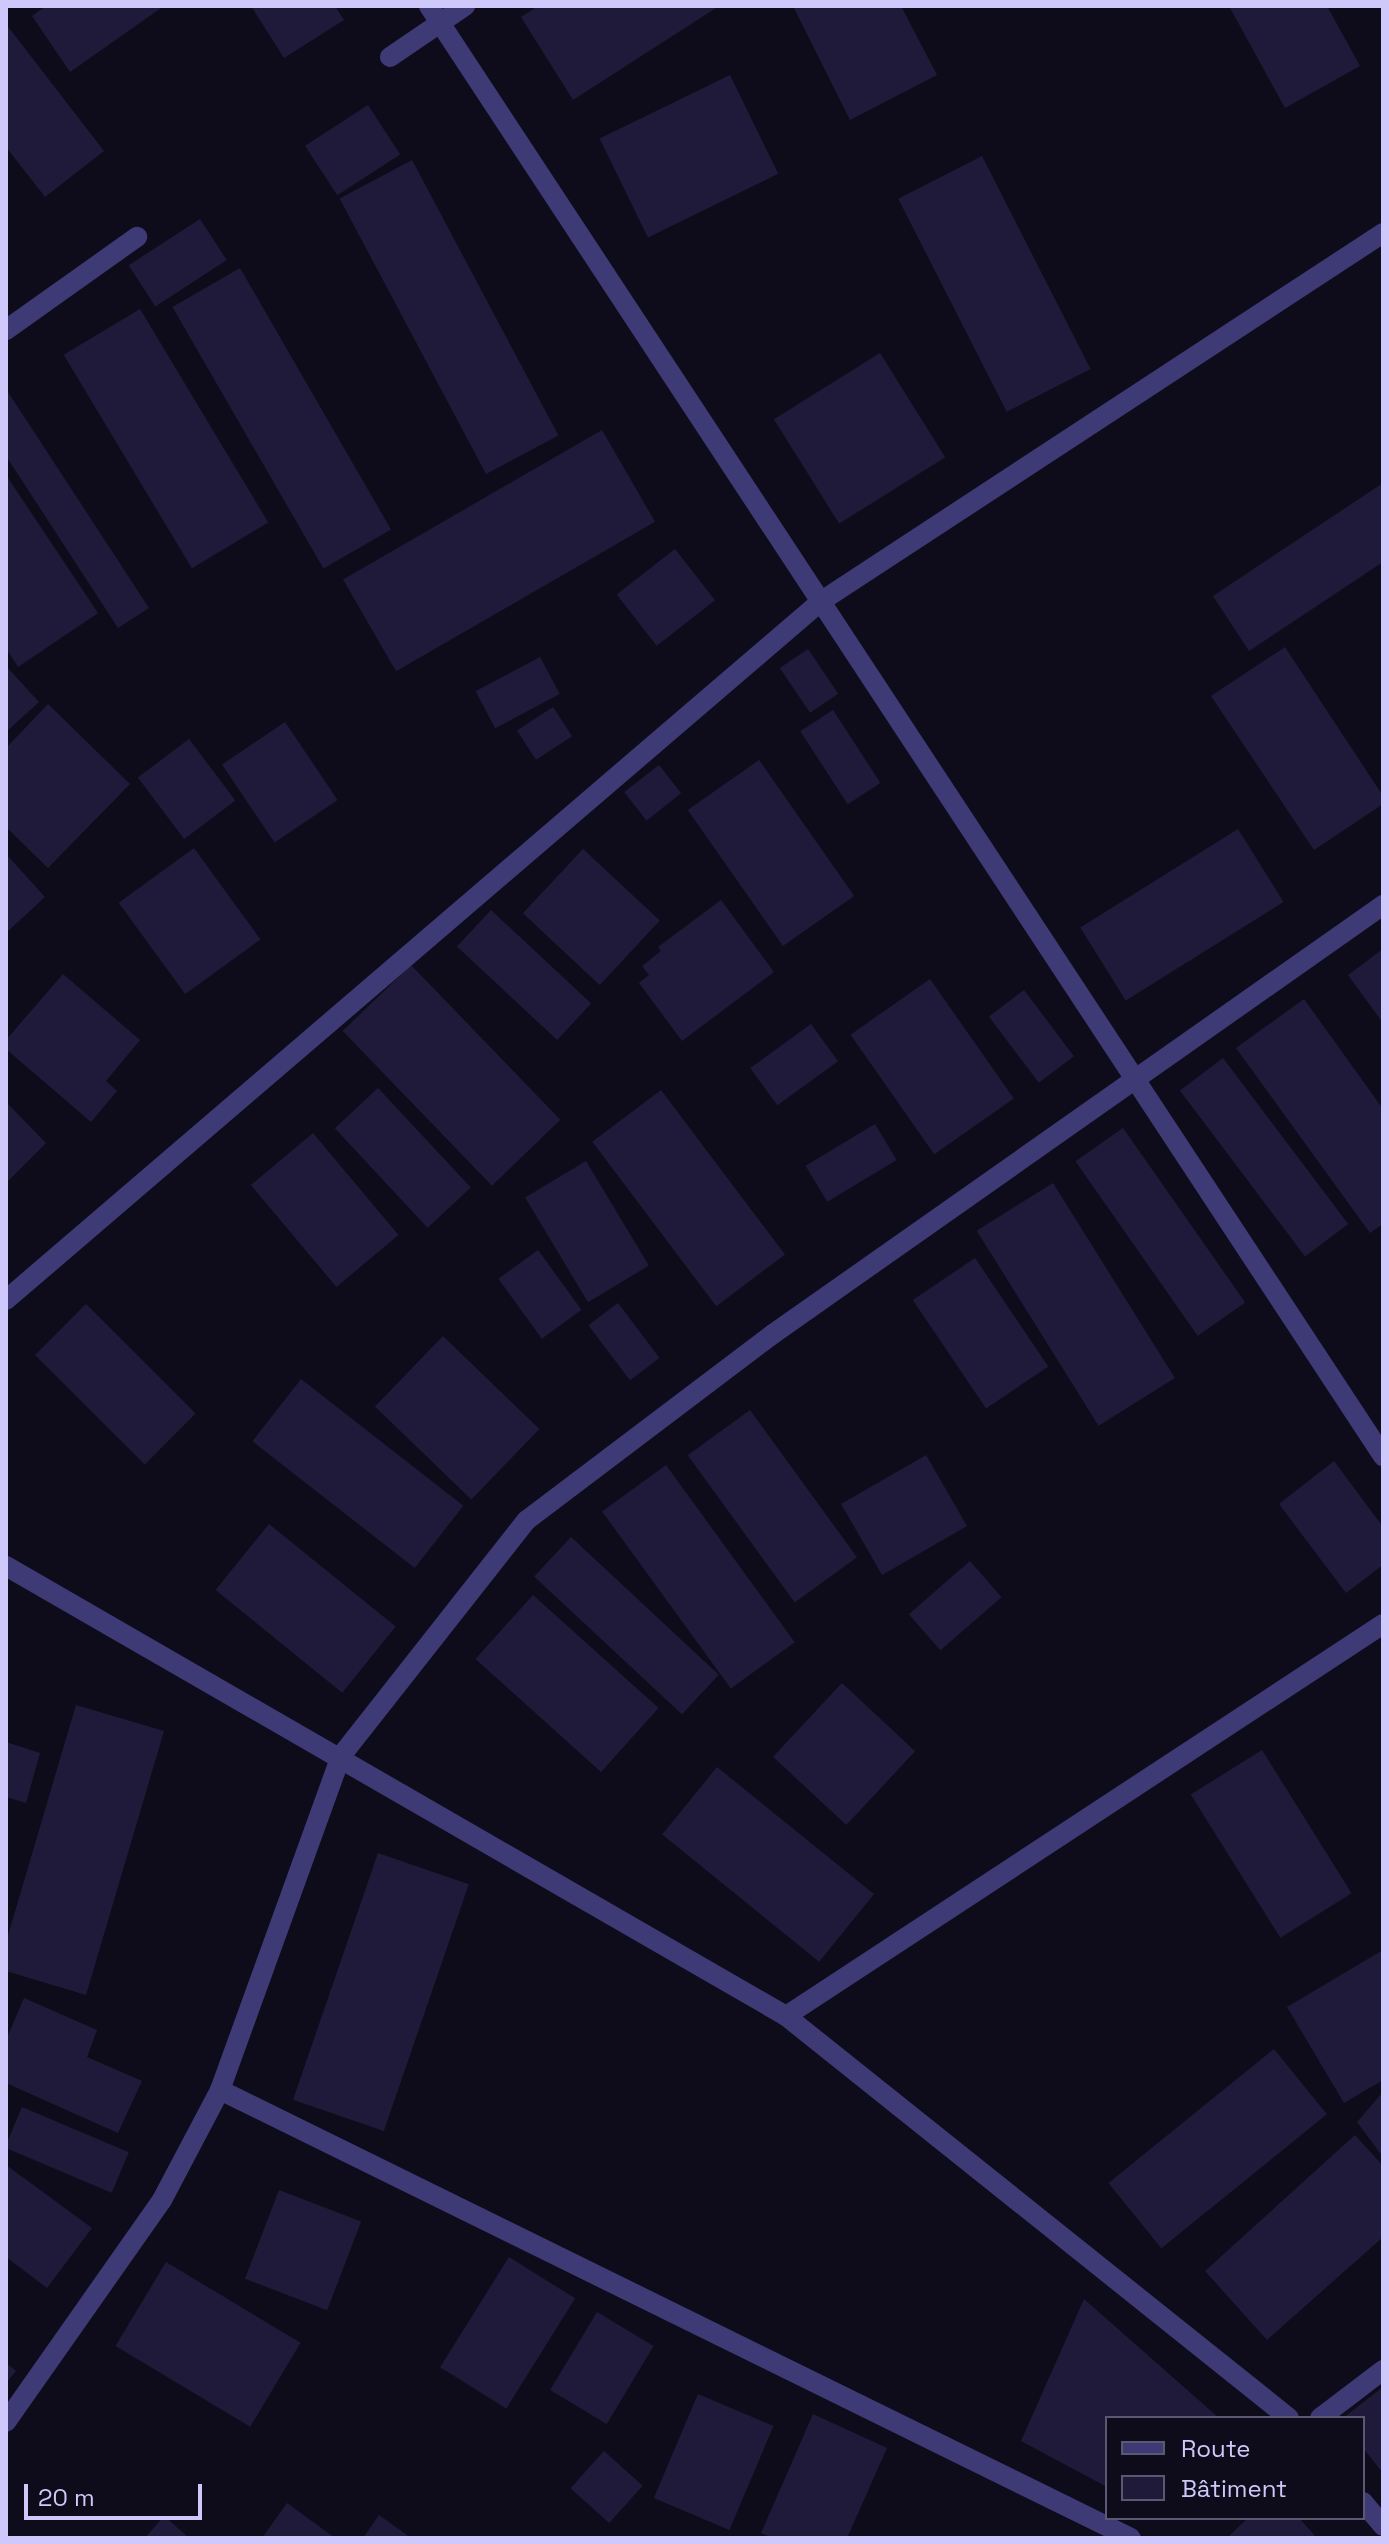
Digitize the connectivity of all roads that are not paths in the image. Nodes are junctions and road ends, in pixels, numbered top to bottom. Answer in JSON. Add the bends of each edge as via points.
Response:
{"nodes":[{"id":1,"x":465,"y":6,"type":"edge"},
{"id":2,"x":434,"y":14,"type":"edge"},
{"id":3,"x":390,"y":57,"type":"dead end"},
{"id":4,"x":1383,"y":233,"type":"edge"},
{"id":5,"x":137,"y":237,"type":"dead end"},
{"id":6,"x":6,"y":330,"type":"edge"},
{"id":7,"x":820,"y":602,"type":"junction"},
{"id":8,"x":1383,"y":905,"type":"edge"},
{"id":9,"x":1134,"y":1079,"type":"junction"},
{"id":10,"x":6,"y":1300,"type":"edge"},
{"id":11,"x":1383,"y":1456,"type":"edge"},
{"id":12,"x":6,"y":1566,"type":"edge"},
{"id":13,"x":1383,"y":1624,"type":"edge"},
{"id":14,"x":341,"y":1756,"type":"junction"},
{"id":15,"x":786,"y":2016,"type":"junction"},
{"id":16,"x":220,"y":2090,"type":"junction"},
{"id":17,"x":1383,"y":2370,"type":"edge"},
{"id":18,"x":1286,"y":2416,"type":"edge"},
{"id":19,"x":1323,"y":2416,"type":"edge"},
{"id":20,"x":6,"y":2422,"type":"edge"},
{"id":21,"x":1365,"y":2504,"type":"edge"},
{"id":22,"x":1383,"y":2526,"type":"edge"},
{"id":23,"x":1131,"y":2538,"type":"edge"}],
"edges":[{"from":1,"to":2,"type":"street"},
{"from":2,"to":3,"type":"street"},
{"from":2,"to":7,"type":"street"},
{"from":4,"to":7,"type":"street"},
{"from":5,"to":6,"type":"street"},
{"from":7,"to":9,"type":"street"},
{"from":7,"to":10,"type":"street"},
{"from":8,"to":9,"type":"street"},
{"from":9,"to":11,"type":"street"},
{"from":9,"to":14,"type":"street","via":[[773,1334],[527,1520]]},
{"from":12,"to":14,"type":"street"},
{"from":13,"to":15,"type":"street"},
{"from":14,"to":15,"type":"street"},
{"from":14,"to":16,"type":"street"},
{"from":15,"to":18,"type":"street"},
{"from":16,"to":20,"type":"street","via":[[162,2200]]},
{"from":16,"to":23,"type":"street"},
{"from":17,"to":19,"type":"street"},
{"from":21,"to":22,"type":"street"}]}
